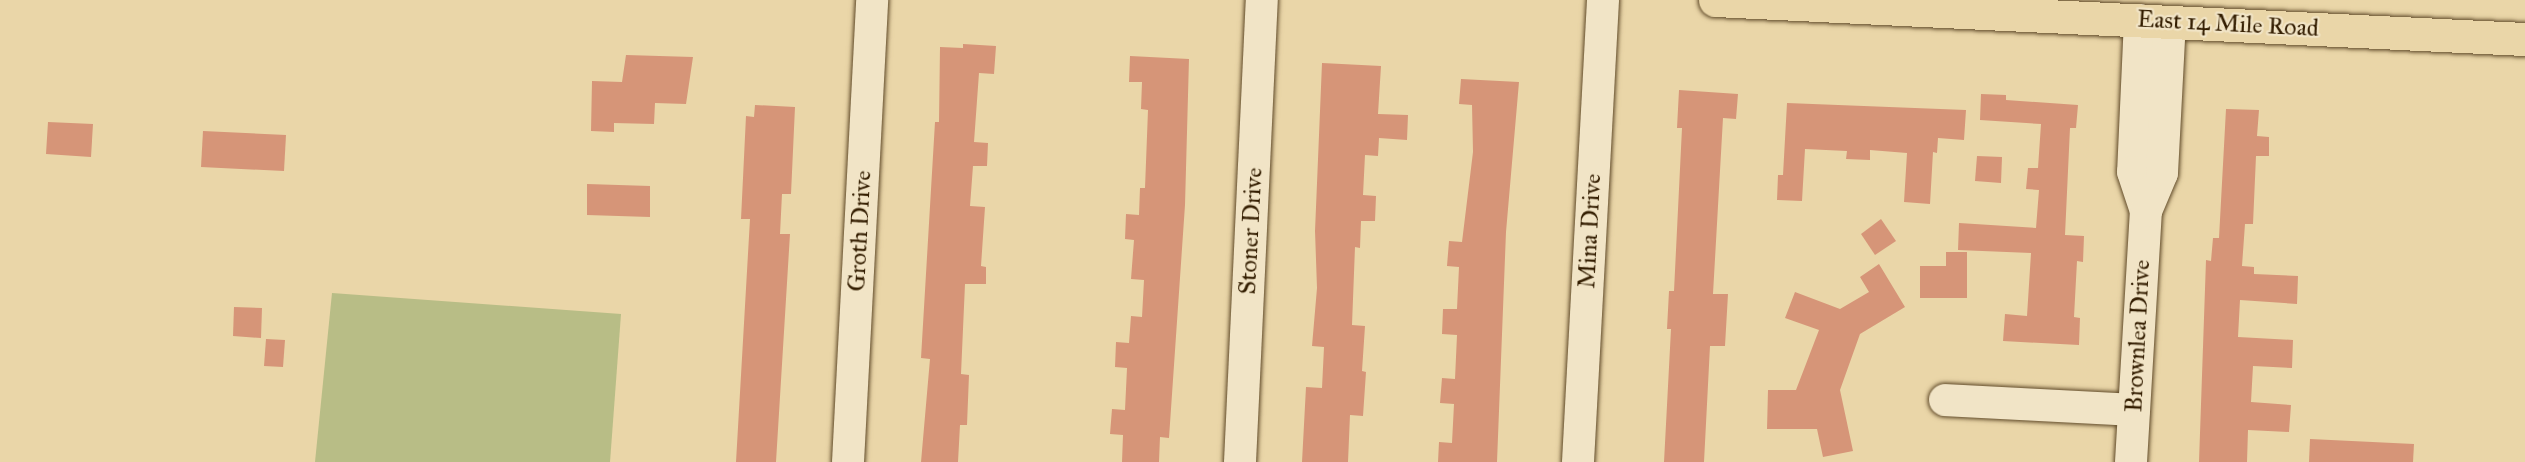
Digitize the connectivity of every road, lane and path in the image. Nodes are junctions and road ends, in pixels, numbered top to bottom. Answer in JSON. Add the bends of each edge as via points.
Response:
{"nodes":[{"id":1,"x":872,"y":0,"type":"edge"},
{"id":2,"x":1262,"y":0,"type":"edge"},
{"id":3,"x":1603,"y":0,"type":"edge"},
{"id":4,"x":1715,"y":0,"type":"edge"},
{"id":5,"x":1766,"y":1,"type":"edge"},
{"id":6,"x":2155,"y":21,"type":"junction"},
{"id":7,"x":2525,"y":39,"type":"edge"},
{"id":8,"x":1945,"y":400,"type":"dead end"},
{"id":9,"x":2134,"y":410,"type":"junction"},
{"id":10,"x":848,"y":462,"type":"edge"},
{"id":11,"x":1240,"y":462,"type":"edge"},
{"id":12,"x":1578,"y":462,"type":"edge"},
{"id":13,"x":2131,"y":462,"type":"edge"}],
"edges":[{"from":1,"to":10,"type":"street","name":"Groth Drive"},
{"from":2,"to":11,"type":"street","name":"Stoner Drive"},
{"from":3,"to":12,"type":"street","name":"Mina Drive"},
{"from":4,"to":5,"type":"main road","name":"East 14 Mile Road"},
{"from":5,"to":6,"type":"main road","name":"East 14 Mile Road"},
{"from":6,"to":7,"type":"main road","name":"East 14 Mile Road"},
{"from":6,"to":9,"type":"street","name":"Brownlea Drive","via":[[2162,173],[2146,211]]},
{"from":8,"to":9,"type":"street"},
{"from":9,"to":13,"type":"street","name":"Brownlea Drive"}]}
